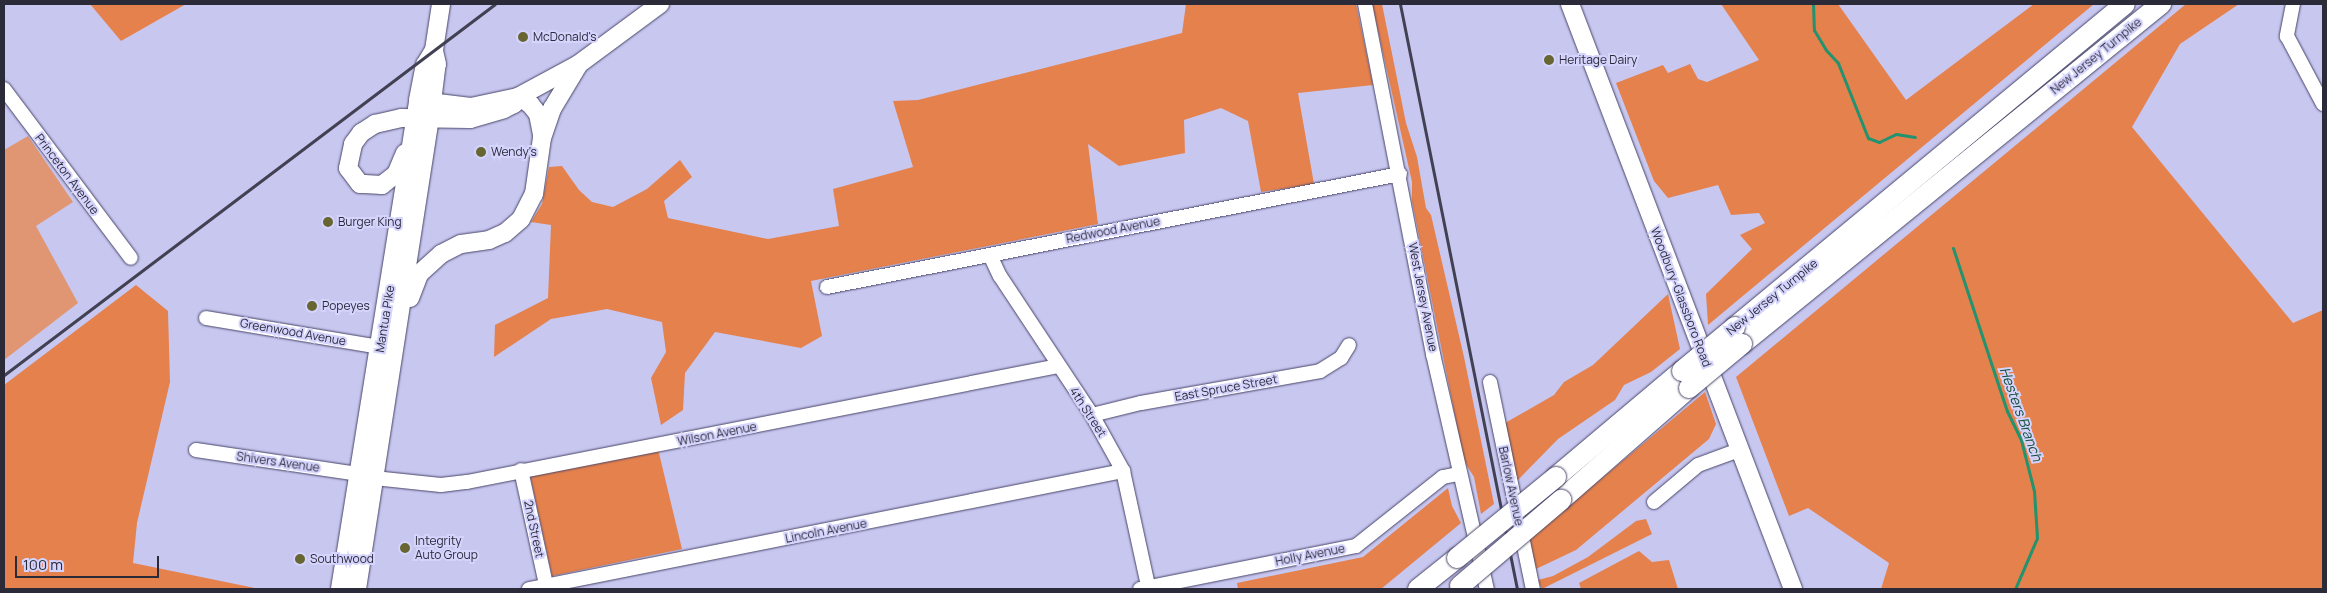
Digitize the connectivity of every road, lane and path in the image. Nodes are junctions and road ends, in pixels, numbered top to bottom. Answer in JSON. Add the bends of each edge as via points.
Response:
{"nodes":[{"id":1,"x":442,"y":4,"type":"edge"},
{"id":2,"x":660,"y":4,"type":"edge"},
{"id":3,"x":1365,"y":4,"type":"edge"},
{"id":4,"x":1570,"y":4,"type":"edge"},
{"id":5,"x":2125,"y":4,"type":"edge"},
{"id":6,"x":2160,"y":4,"type":"edge"},
{"id":7,"x":2293,"y":4,"type":"edge"},
{"id":8,"x":580,"y":64,"type":"junction"},
{"id":9,"x":4,"y":90,"type":"edge"},
{"id":10,"x":518,"y":97,"type":"junction"},
{"id":11,"x":2323,"y":104,"type":"edge"},
{"id":12,"x":422,"y":114,"type":"junction"},
{"id":13,"x":542,"y":138,"type":"junction"},
{"id":14,"x":1400,"y":174,"type":"junction"},
{"id":15,"x":990,"y":254,"type":"junction"},
{"id":16,"x":131,"y":258,"type":"dead end"},
{"id":17,"x":827,"y":287,"type":"dead end"},
{"id":18,"x":206,"y":318,"type":"dead end"},
{"id":19,"x":1739,"y":336,"type":"junction"},
{"id":20,"x":1350,"y":345,"type":"dead end"},
{"id":21,"x":380,"y":347,"type":"junction"},
{"id":22,"x":1058,"y":366,"type":"junction"},
{"id":23,"x":1685,"y":379,"type":"junction"},
{"id":24,"x":1490,"y":382,"type":"dead end"},
{"id":25,"x":387,"y":395,"type":"junction"},
{"id":26,"x":1092,"y":415,"type":"junction"},
{"id":27,"x":196,"y":450,"type":"dead end"},
{"id":28,"x":1739,"y":450,"type":"junction"},
{"id":29,"x":521,"y":470,"type":"junction"},
{"id":30,"x":1123,"y":471,"type":"junction"},
{"id":31,"x":1459,"y":474,"type":"junction"},
{"id":32,"x":367,"y":476,"type":"junction"},
{"id":33,"x":1654,"y":502,"type":"dead end"},
{"id":34,"x":547,"y":587,"type":"edge"},
{"id":35,"x":1458,"y":587,"type":"edge"},
{"id":36,"x":1144,"y":588,"type":"edge"},
{"id":37,"x":340,"y":589,"type":"edge"},
{"id":38,"x":357,"y":589,"type":"edge"},
{"id":39,"x":529,"y":589,"type":"edge"},
{"id":40,"x":1418,"y":589,"type":"edge"},
{"id":41,"x":1487,"y":589,"type":"edge"},
{"id":42,"x":1533,"y":589,"type":"edge"},
{"id":43,"x":1794,"y":589,"type":"edge"}],
"edges":[{"from":1,"to":12,"type":"main road","name":"Mantua Pike","via":[[434,50],[437,64]]},
{"from":2,"to":8,"type":"main road"},
{"from":3,"to":14,"type":"street","name":"West Jersey Avenue"},
{"from":4,"to":28,"type":"main road","name":"Woodbury-Glassboro Road"},
{"from":5,"to":19,"type":"highway","name":"New Jersey Turnpike"},
{"from":6,"to":19,"type":"highway","name":"New Jersey Turnpike"},
{"from":7,"to":11,"type":"street","via":[[2287,36]]},
{"from":8,"to":10,"type":"main road"},
{"from":8,"to":13,"type":"main road","via":[[558,97]]},
{"from":9,"to":16,"type":"street","name":"Princeton Avenue"},
{"from":10,"to":12,"type":"main road"},
{"from":10,"to":13,"type":"main road","via":[[538,114]]},
{"from":12,"to":21,"type":"main road","name":"Mantua Pike"},
{"from":12,"to":25,"type":"main road","name":"Mantua Pike"},
{"from":13,"to":25,"type":"main road","via":[[534,194],[521,219],[505,233],[489,240],[460,244],[441,254],[418,274],[410,298],[398,376]]},
{"from":14,"to":15,"type":"street","name":"Redwood Avenue"},
{"from":14,"to":31,"type":"street","name":"West Jersey Avenue"},
{"from":15,"to":17,"type":"street","name":"Redwood Avenue"},
{"from":15,"to":22,"type":"street","name":"4th Street"},
{"from":18,"to":21,"type":"street","name":"Greenwood Avenue"},
{"from":19,"to":23,"type":"highway","name":"New Jersey Turnpike","bridge":true},
{"from":20,"to":26,"type":"street","name":"East Spruce Street","via":[[1341,358],[1320,371]]},
{"from":21,"to":32,"type":"main road","name":"Mantua Pike"},
{"from":22,"to":26,"type":"street","name":"4th Street"},
{"from":22,"to":29,"type":"street","name":"Wilson Avenue"},
{"from":23,"to":35,"type":"highway","name":"New Jersey Turnpike","bridge":true,"via":[[1562,500]]},
{"from":23,"to":40,"type":"highway","name":"New Jersey Turnpike","bridge":true,"via":[[1556,477]]},
{"from":24,"to":42,"type":"street","name":"Barlow Avenue"},
{"from":25,"to":32,"type":"main road","name":"Mantua Pike"},
{"from":26,"to":30,"type":"street","name":"4th Street"},
{"from":27,"to":32,"type":"street","name":"Shivers Avenue"},
{"from":28,"to":33,"type":"street","via":[[1698,465]]},
{"from":28,"to":43,"type":"main road","name":"Woodbury-Glassboro Road"},
{"from":29,"to":32,"type":"street","name":"Wilson Avenue","via":[[441,485]]},
{"from":29,"to":34,"type":"street","name":"2nd Street"},
{"from":30,"to":34,"type":"street","name":"Lincoln Avenue"},
{"from":30,"to":36,"type":"street","name":"4th Street"},
{"from":31,"to":36,"type":"street","name":"Holly Avenue","via":[[1443,478],[1356,546]]},
{"from":31,"to":41,"type":"street","name":"West Jersey Avenue"},
{"from":32,"to":37,"type":"main road","name":"Mantua Pike"},
{"from":32,"to":38,"type":"main road","name":"Mantua Pike"},
{"from":34,"to":39,"type":"street","name":"Lincoln Avenue"}]}
